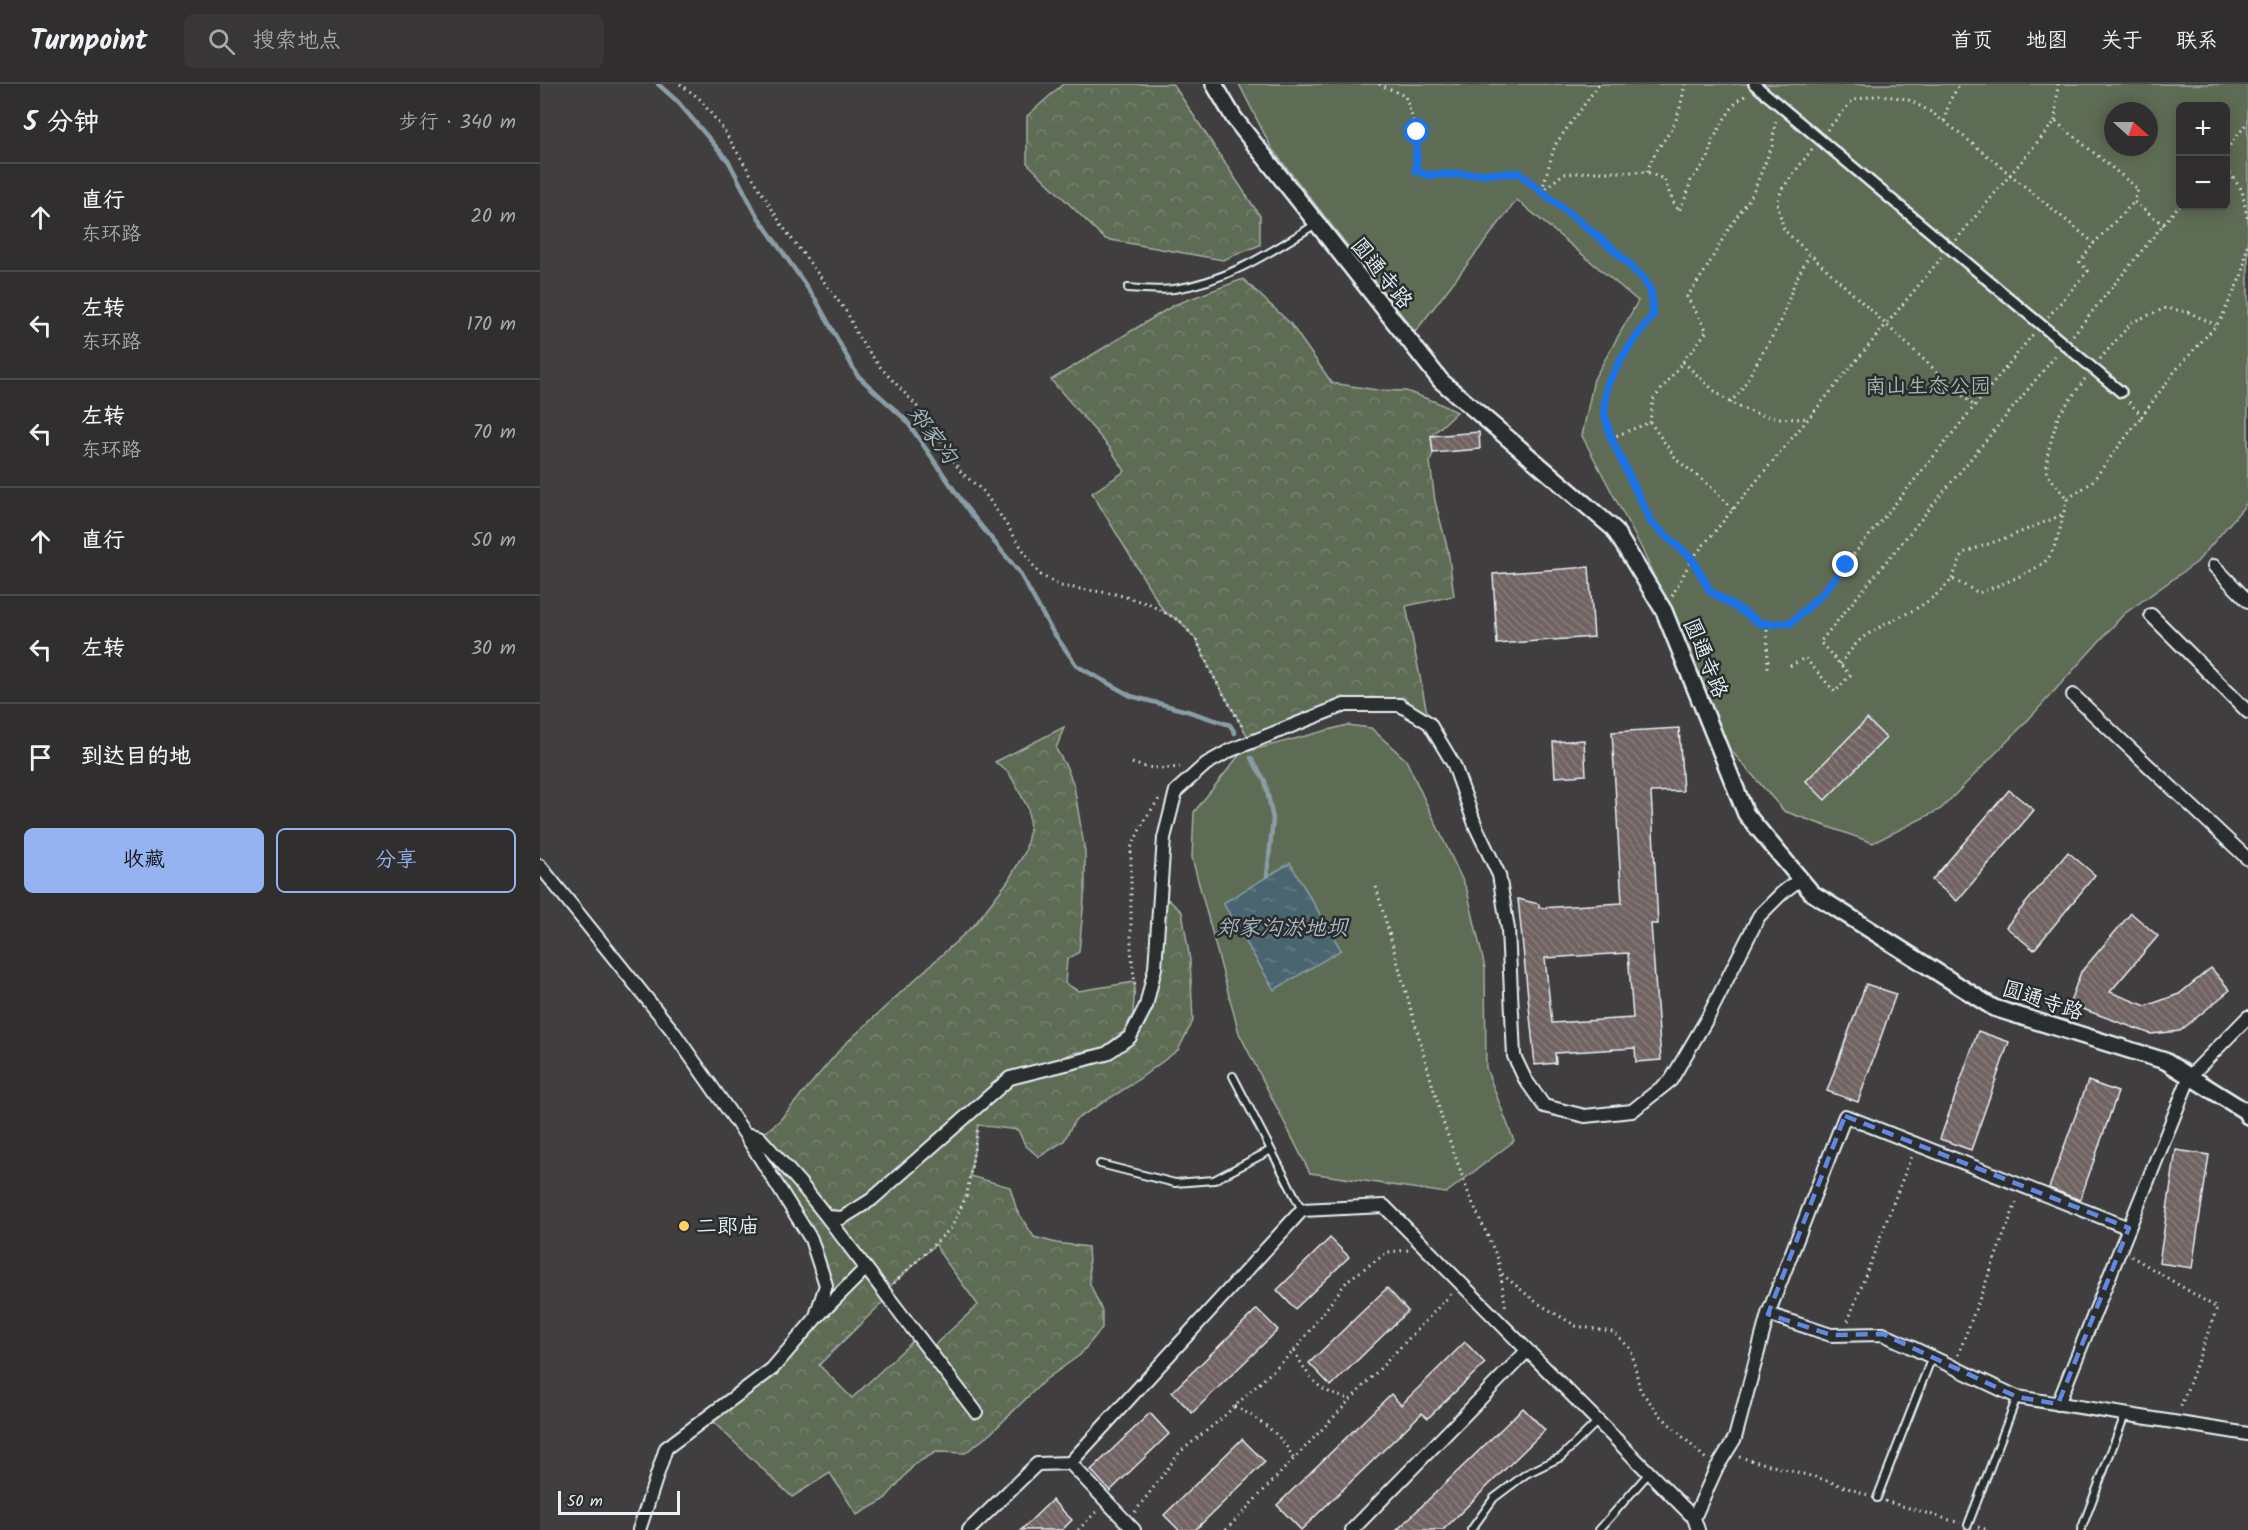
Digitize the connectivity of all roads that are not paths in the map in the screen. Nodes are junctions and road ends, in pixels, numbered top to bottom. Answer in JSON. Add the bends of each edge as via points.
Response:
{"nodes":[{"id":1,"x":1214,"y":84,"type":"edge"},
{"id":2,"x":1756,"y":86,"type":"edge"},
{"id":3,"x":1316,"y":224,"type":"junction"},
{"id":4,"x":1128,"y":288,"type":"dead end"},
{"id":5,"x":2121,"y":392,"type":"road end"},
{"id":6,"x":2214,"y":566,"type":"dead end"},
{"id":7,"x":2248,"y":600,"type":"edge"},
{"id":8,"x":2151,"y":615,"type":"dead end"},
{"id":9,"x":2073,"y":695,"type":"dead end"},
{"id":10,"x":2248,"y":712,"type":"edge"},
{"id":11,"x":2248,"y":859,"type":"edge"},
{"id":12,"x":540,"y":866,"type":"edge"},
{"id":13,"x":1800,"y":879,"type":"junction"},
{"id":14,"x":2248,"y":1017,"type":"edge"},
{"id":15,"x":1233,"y":1076,"type":"dead end"},
{"id":16,"x":2190,"y":1076,"type":"junction"},
{"id":17,"x":2248,"y":1116,"type":"edge"},
{"id":18,"x":745,"y":1134,"type":"junction"},
{"id":19,"x":1271,"y":1150,"type":"junction"},
{"id":20,"x":1100,"y":1164,"type":"dead end"},
{"id":21,"x":1302,"y":1210,"type":"junction"},
{"id":22,"x":827,"y":1217,"type":"junction"},
{"id":23,"x":2129,"y":1228,"type":"junction"},
{"id":24,"x":866,"y":1268,"type":"junction"},
{"id":25,"x":1768,"y":1314,"type":"junction"},
{"id":26,"x":815,"y":1319,"type":"junction"},
{"id":27,"x":1527,"y":1351,"type":"junction"},
{"id":28,"x":1932,"y":1358,"type":"junction"},
{"id":29,"x":2017,"y":1397,"type":"junction"},
{"id":30,"x":2058,"y":1404,"type":"junction"},
{"id":31,"x":976,"y":1412,"type":"dead end"},
{"id":32,"x":2125,"y":1414,"type":"junction"},
{"id":33,"x":1598,"y":1422,"type":"junction"},
{"id":34,"x":2248,"y":1434,"type":"edge"},
{"id":35,"x":1070,"y":1463,"type":"junction"},
{"id":36,"x":1649,"y":1473,"type":"junction"},
{"id":37,"x":1877,"y":1498,"type":"road end"},
{"id":38,"x":1696,"y":1524,"type":"edge"},
{"id":39,"x":1968,"y":1525,"type":"road end"},
{"id":40,"x":1131,"y":1527,"type":"edge"},
{"id":41,"x":639,"y":1530,"type":"edge"},
{"id":42,"x":969,"y":1530,"type":"edge"},
{"id":43,"x":1352,"y":1530,"type":"edge"},
{"id":44,"x":1471,"y":1530,"type":"edge"},
{"id":45,"x":1599,"y":1530,"type":"edge"},
{"id":46,"x":2081,"y":1530,"type":"edge"}],
"edges":[{"from":1,"to":3,"type":"street","name":"圆通寺路","via":[[1234,118]]},
{"from":2,"to":5,"type":"street"},
{"from":3,"to":4,"type":"lane","via":[[1257,261],[1217,280],[1172,290]]},
{"from":3,"to":13,"type":"street","name":"圆通寺路","via":[[1441,381],[1614,529],[1664,611],[1746,814]]},
{"from":6,"to":7,"type":"street"},
{"from":8,"to":10,"type":"street"},
{"from":9,"to":11,"type":"street"},
{"from":12,"to":18,"type":"street","via":[[672,1030]]},
{"from":13,"to":16,"type":"street","name":"圆通寺路","via":[[1812,893],[1994,1008],[2164,1061]]},
{"from":13,"to":22,"type":"street","via":[[1759,916],[1671,1080],[1632,1111],[1585,1116],[1544,1106],[1514,1056],[1508,929],[1499,875],[1476,827],[1454,765],[1429,723],[1400,705],[1344,705],[1206,764],[1176,791],[1164,838],[1155,968],[1146,1006],[1130,1037],[1106,1054],[1010,1078],[871,1200],[842,1218]]},
{"from":14,"to":16,"type":"street"},
{"from":15,"to":19,"type":"lane"},
{"from":16,"to":17,"type":"street","name":"圆通寺路"},
{"from":16,"to":23,"type":"street"},
{"from":18,"to":22,"type":"street","via":[[759,1137]]},
{"from":18,"to":26,"type":"street","via":[[812,1239],[826,1285]]},
{"from":19,"to":20,"type":"lane","via":[[1214,1180],[1175,1183]]},
{"from":19,"to":21,"type":"lane"},
{"from":21,"to":27,"type":"street","via":[[1384,1206]]},
{"from":21,"to":35,"type":"street"},
{"from":22,"to":24,"type":"street"},
{"from":23,"to":25,"type":"street","via":[[1845,1116]]},
{"from":23,"to":30,"type":"street"},
{"from":24,"to":26,"type":"street"},
{"from":24,"to":31,"type":"street"},
{"from":25,"to":28,"type":"street","via":[[1831,1335],[1883,1334]]},
{"from":25,"to":38,"type":"street","via":[[1735,1438],[1716,1468]]},
{"from":26,"to":41,"type":"street","via":[[772,1369],[666,1448]]},
{"from":27,"to":33,"type":"street"},
{"from":27,"to":43,"type":"street"},
{"from":28,"to":29,"type":"street"},
{"from":28,"to":37,"type":"lane"},
{"from":29,"to":30,"type":"street"},
{"from":29,"to":39,"type":"lane"},
{"from":30,"to":32,"type":"street"},
{"from":32,"to":34,"type":"street"},
{"from":32,"to":46,"type":"lane"},
{"from":33,"to":36,"type":"street"},
{"from":33,"to":44,"type":"lane","via":[[1561,1457],[1526,1474],[1494,1498]]},
{"from":35,"to":40,"type":"street"},
{"from":35,"to":42,"type":"street","via":[[1037,1464]]},
{"from":36,"to":38,"type":"street"},
{"from":36,"to":45,"type":"lane"}]}
